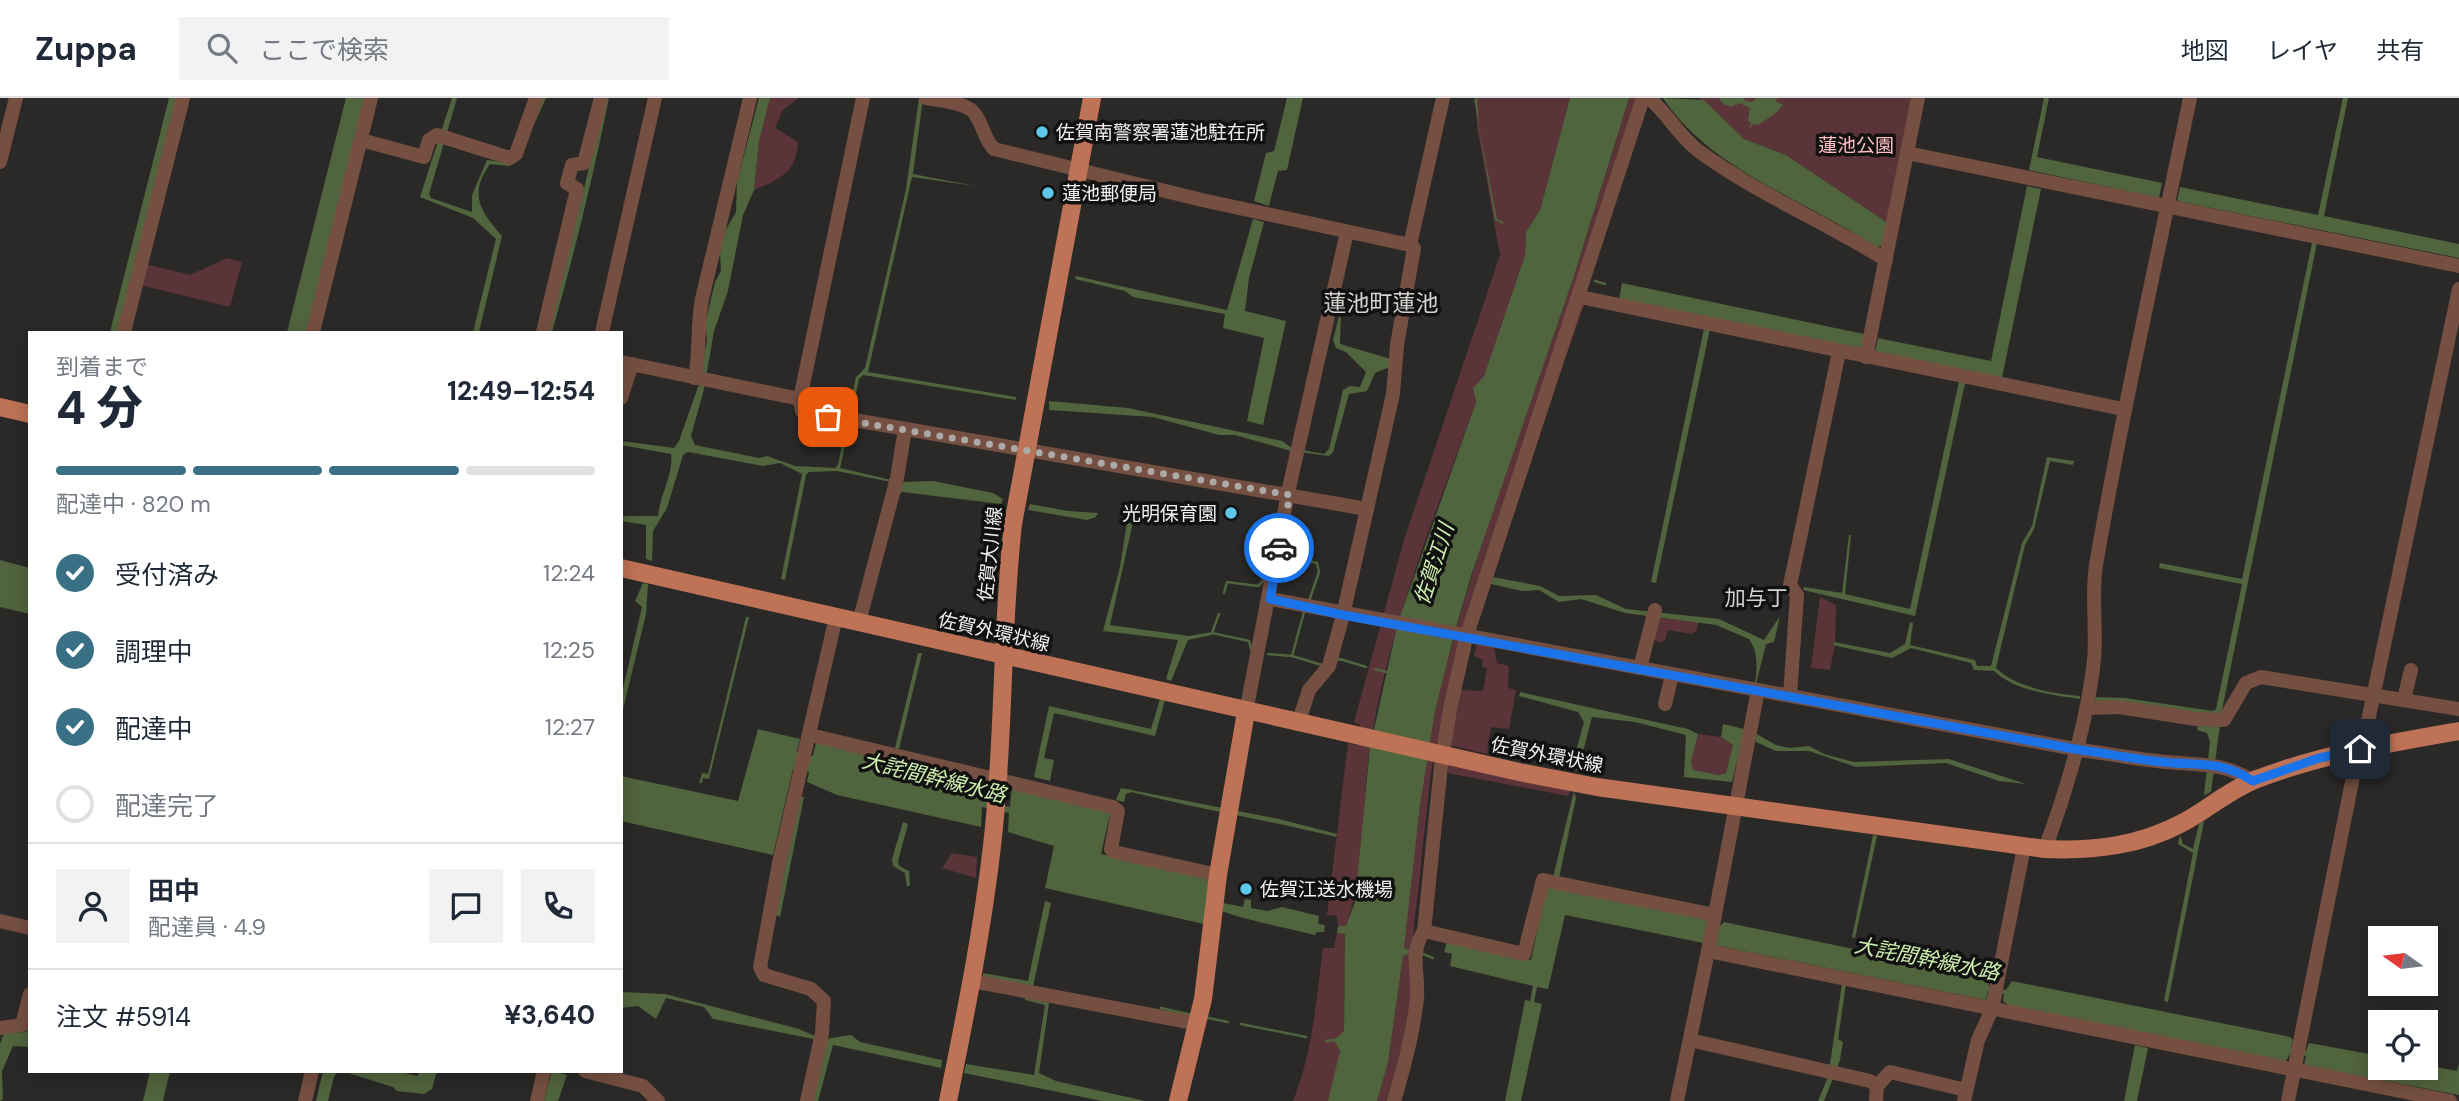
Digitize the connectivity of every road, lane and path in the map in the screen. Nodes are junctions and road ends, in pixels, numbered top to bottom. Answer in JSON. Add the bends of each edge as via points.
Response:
{"nodes":[{"id":1,"x":16,"y":98,"type":"edge"},
{"id":2,"x":183,"y":98,"type":"edge"},
{"id":3,"x":372,"y":98,"type":"edge"},
{"id":4,"x":536,"y":98,"type":"edge"},
{"id":5,"x":601,"y":98,"type":"edge"},
{"id":6,"x":655,"y":98,"type":"edge"},
{"id":7,"x":750,"y":98,"type":"edge"},
{"id":8,"x":863,"y":98,"type":"edge"},
{"id":9,"x":926,"y":98,"type":"edge"},
{"id":10,"x":1092,"y":98,"type":"edge"},
{"id":11,"x":1443,"y":98,"type":"edge"},
{"id":12,"x":1646,"y":98,"type":"edge"},
{"id":13,"x":1918,"y":98,"type":"edge"},
{"id":14,"x":2190,"y":98,"type":"edge"},
{"id":15,"x":361,"y":140,"type":"junction"},
{"id":16,"x":1907,"y":153,"type":"junction"},
{"id":17,"x":0,"y":162,"type":"edge"},
{"id":18,"x":1079,"y":169,"type":"junction"},
{"id":19,"x":2167,"y":206,"type":"junction"},
{"id":20,"x":1347,"y":232,"type":"junction"},
{"id":21,"x":1410,"y":245,"type":"junction"},
{"id":22,"x":1886,"y":260,"type":"junction"},
{"id":23,"x":2459,"y":266,"type":"edge"},
{"id":24,"x":2459,"y":289,"type":"edge"},
{"id":25,"x":1580,"y":297,"type":"junction"},
{"id":26,"x":124,"y":331,"type":"edge"},
{"id":27,"x":313,"y":331,"type":"edge"},
{"id":28,"x":543,"y":331,"type":"edge"},
{"id":29,"x":601,"y":331,"type":"edge"},
{"id":30,"x":1839,"y":352,"type":"junction"},
{"id":31,"x":1866,"y":357,"type":"junction"},
{"id":32,"x":627,"y":363,"type":"edge"},
{"id":33,"x":700,"y":379,"type":"junction"},
{"id":34,"x":623,"y":386,"type":"edge"},
{"id":35,"x":800,"y":399,"type":"junction"},
{"id":36,"x":0,"y":407,"type":"edge"},
{"id":37,"x":2123,"y":410,"type":"junction"},
{"id":38,"x":28,"y":414,"type":"edge"},
{"id":39,"x":905,"y":429,"type":"junction"},
{"id":40,"x":1026,"y":450,"type":"junction"},
{"id":41,"x":1290,"y":495,"type":"junction"},
{"id":42,"x":1367,"y":509,"type":"junction"},
{"id":43,"x":623,"y":568,"type":"edge"},
{"id":44,"x":1270,"y":599,"type":"junction"},
{"id":45,"x":1653,"y":614,"type":"dead end"},
{"id":46,"x":1343,"y":615,"type":"junction"},
{"id":47,"x":836,"y":617,"type":"junction"},
{"id":48,"x":859,"y":622,"type":"junction"},
{"id":49,"x":1465,"y":637,"type":"junction"},
{"id":50,"x":1002,"y":655,"type":"junction"},
{"id":51,"x":1640,"y":668,"type":"junction"},
{"id":52,"x":2411,"y":670,"type":"dead end"},
{"id":53,"x":1672,"y":675,"type":"junction"},
{"id":54,"x":1754,"y":690,"type":"junction"},
{"id":55,"x":2374,"y":694,"type":"junction"},
{"id":56,"x":1790,"y":695,"type":"junction"},
{"id":57,"x":2404,"y":699,"type":"junction"},
{"id":58,"x":1665,"y":704,"type":"dead end"},
{"id":59,"x":2086,"y":708,"type":"junction"},
{"id":60,"x":2459,"y":709,"type":"edge"},
{"id":61,"x":1246,"y":712,"type":"junction"},
{"id":62,"x":1298,"y":724,"type":"junction"},
{"id":63,"x":2459,"y":731,"type":"edge"},
{"id":64,"x":810,"y":735,"type":"junction"},
{"id":65,"x":2075,"y":749,"type":"junction"},
{"id":66,"x":2360,"y":749,"type":"junction"},
{"id":67,"x":1440,"y":755,"type":"junction"},
{"id":68,"x":997,"y":779,"type":"junction"},
{"id":69,"x":2253,"y":781,"type":"junction"},
{"id":70,"x":1735,"y":805,"type":"junction"},
{"id":71,"x":2024,"y":847,"type":"junction"},
{"id":72,"x":2045,"y":849,"type":"junction"},
{"id":73,"x":1219,"y":875,"type":"junction"},
{"id":74,"x":0,"y":921,"type":"edge"},
{"id":75,"x":28,"y":928,"type":"edge"},
{"id":76,"x":1424,"y":931,"type":"junction"},
{"id":77,"x":1712,"y":933,"type":"junction"},
{"id":78,"x":972,"y":981,"type":"junction"},
{"id":79,"x":1994,"y":997,"type":"junction"},
{"id":80,"x":28,"y":1002,"type":"edge"},
{"id":81,"x":1199,"y":1024,"type":"junction"},
{"id":82,"x":0,"y":1028,"type":"edge"},
{"id":83,"x":1690,"y":1040,"type":"junction"},
{"id":84,"x":2297,"y":1058,"type":"junction"},
{"id":85,"x":312,"y":1073,"type":"edge"},
{"id":86,"x":544,"y":1073,"type":"edge"},
{"id":87,"x":593,"y":1073,"type":"edge"},
{"id":88,"x":643,"y":1086,"type":"junction"},
{"id":89,"x":1877,"y":1086,"type":"junction"},
{"id":90,"x":1965,"y":1095,"type":"edge"},
{"id":91,"x":305,"y":1101,"type":"edge"},
{"id":92,"x":537,"y":1101,"type":"edge"},
{"id":93,"x":639,"y":1101,"type":"edge"},
{"id":94,"x":658,"y":1101,"type":"edge"},
{"id":95,"x":807,"y":1101,"type":"edge"},
{"id":96,"x":948,"y":1101,"type":"edge"},
{"id":97,"x":1178,"y":1101,"type":"edge"},
{"id":98,"x":1394,"y":1101,"type":"edge"},
{"id":99,"x":1677,"y":1101,"type":"edge"},
{"id":100,"x":1876,"y":1101,"type":"edge"},
{"id":101,"x":2288,"y":1101,"type":"edge"},
{"id":102,"x":2451,"y":1101,"type":"edge"}],
"edges":[{"from":1,"to":17,"type":"street"},
{"from":2,"to":26,"type":"street"},
{"from":3,"to":15,"type":"street"},
{"from":4,"to":15,"type":"street","via":[[516,154],[510,158],[442,136],[429,140],[424,157]]},
{"from":5,"to":28,"type":"street","via":[[584,163],[572,165],[568,183],[577,189]]},
{"from":6,"to":29,"type":"street"},
{"from":7,"to":33,"type":"street","via":[[702,299]]},
{"from":8,"to":35,"type":"street"},
{"from":9,"to":18,"type":"street","via":[[968,107],[994,149]]},
{"from":10,"to":18,"type":"main road","name":"佐賀大川線"},
{"from":11,"to":21,"type":"street"},
{"from":12,"to":22,"type":"street","via":[[1661,108],[1680,135],[1733,175]]},
{"from":12,"to":25,"type":"street"},
{"from":13,"to":16,"type":"street"},
{"from":14,"to":19,"type":"street"},
{"from":15,"to":27,"type":"street"},
{"from":16,"to":19,"type":"street"},
{"from":16,"to":22,"type":"street"},
{"from":18,"to":20,"type":"street"},
{"from":18,"to":40,"type":"main road","name":"佐賀大川線"},
{"from":19,"to":23,"type":"street"},
{"from":19,"to":37,"type":"street"},
{"from":20,"to":21,"type":"street"},
{"from":20,"to":41,"type":"street"},
{"from":21,"to":42,"type":"street","via":[[1414,248],[1393,394]]},
{"from":22,"to":31,"type":"street"},
{"from":24,"to":55,"type":"street"},
{"from":25,"to":30,"type":"street"},
{"from":25,"to":49,"type":"street"},
{"from":30,"to":31,"type":"street"},
{"from":30,"to":56,"type":"street","via":[[1790,585],[1797,595]]},
{"from":31,"to":37,"type":"street"},
{"from":32,"to":33,"type":"street"},
{"from":32,"to":34,"type":"street"},
{"from":33,"to":35,"type":"street"},
{"from":35,"to":39,"type":"street","via":[[800,407],[808,414]]},
{"from":36,"to":38,"type":"main road"},
{"from":37,"to":59,"type":"street","via":[[2096,570],[2094,661]]},
{"from":39,"to":40,"type":"street"},
{"from":39,"to":48,"type":"street","via":[[896,483]]},
{"from":40,"to":41,"type":"street"},
{"from":40,"to":50,"type":"main road","name":"佐賀大川線","via":[[1013,524]]},
{"from":41,"to":42,"type":"street"},
{"from":41,"to":44,"type":"street"},
{"from":42,"to":46,"type":"street"},
{"from":43,"to":47,"type":"main road","name":"佐賀外環状線"},
{"from":44,"to":46,"type":"street"},
{"from":44,"to":61,"type":"street"},
{"from":45,"to":51,"type":"street"},
{"from":46,"to":49,"type":"street"},
{"from":46,"to":62,"type":"street","via":[[1330,662],[1309,690]]},
{"from":47,"to":48,"type":"main road","name":"佐賀外環状線"},
{"from":47,"to":64,"type":"street"},
{"from":48,"to":50,"type":"main road","name":"佐賀外環状線"},
{"from":49,"to":51,"type":"street"},
{"from":49,"to":67,"type":"street"},
{"from":50,"to":61,"type":"main road","name":"佐賀外環状線"},
{"from":50,"to":68,"type":"main road","name":"佐賀大川線"},
{"from":51,"to":53,"type":"street"},
{"from":52,"to":57,"type":"street"},
{"from":53,"to":54,"type":"street"},
{"from":53,"to":58,"type":"street"},
{"from":54,"to":56,"type":"street"},
{"from":54,"to":70,"type":"street"},
{"from":55,"to":57,"type":"street"},
{"from":55,"to":59,"type":"street","via":[[2261,677],[2246,683],[2224,720],[2119,707]]},
{"from":55,"to":66,"type":"street"},
{"from":56,"to":65,"type":"street"},
{"from":57,"to":60,"type":"street"},
{"from":59,"to":65,"type":"street"},
{"from":61,"to":62,"type":"main road","name":"佐賀外環状線"},
{"from":61,"to":73,"type":"main road"},
{"from":62,"to":67,"type":"main road","name":"佐賀外環状線"},
{"from":63,"to":66,"type":"main road","name":"佐賀外環状線"},
{"from":64,"to":68,"type":"street"},
{"from":64,"to":95,"type":"street","via":[[760,967],[764,975],[811,989],[824,1001],[822,1034]]},
{"from":65,"to":69,"type":"street","via":[[2211,764],[2233,768]]},
{"from":65,"to":72,"type":"street","via":[[2066,792]]},
{"from":66,"to":69,"type":"main road","name":"佐賀外環状線"},
{"from":66,"to":84,"type":"street"},
{"from":67,"to":70,"type":"main road","name":"佐賀外環状線","via":[[1597,787]]},
{"from":67,"to":76,"type":"street"},
{"from":68,"to":73,"type":"street","via":[[1113,807],[1118,811],[1114,852]]},
{"from":68,"to":78,"type":"main road","name":"佐賀大川線"},
{"from":69,"to":72,"type":"main road","name":"佐賀外環状線","via":[[2184,822],[2127,845]]},
{"from":70,"to":71,"type":"main road","name":"佐賀外環状線"},
{"from":70,"to":77,"type":"street"},
{"from":71,"to":72,"type":"main road","name":"佐賀外環状線"},
{"from":71,"to":79,"type":"street"},
{"from":73,"to":81,"type":"main road"},
{"from":74,"to":75,"type":"street"},
{"from":76,"to":77,"type":"street","via":[[1524,954],[1543,880]]},
{"from":76,"to":98,"type":"street","via":[[1416,942],[1417,999]]},
{"from":77,"to":79,"type":"street"},
{"from":77,"to":83,"type":"street"},
{"from":78,"to":81,"type":"street"},
{"from":78,"to":96,"type":"main road","name":"佐賀大川線"},
{"from":79,"to":84,"type":"street"},
{"from":79,"to":90,"type":"street"},
{"from":80,"to":82,"type":"street","via":[[22,1025]]},
{"from":81,"to":97,"type":"main road"},
{"from":83,"to":89,"type":"street"},
{"from":83,"to":99,"type":"street"},
{"from":84,"to":101,"type":"street"},
{"from":84,"to":102,"type":"street"},
{"from":85,"to":91,"type":"street"},
{"from":86,"to":92,"type":"street"},
{"from":87,"to":88,"type":"street"},
{"from":88,"to":93,"type":"street"},
{"from":88,"to":94,"type":"street"},
{"from":89,"to":90,"type":"street","via":[[1890,1072]]},
{"from":89,"to":100,"type":"street"}]}
